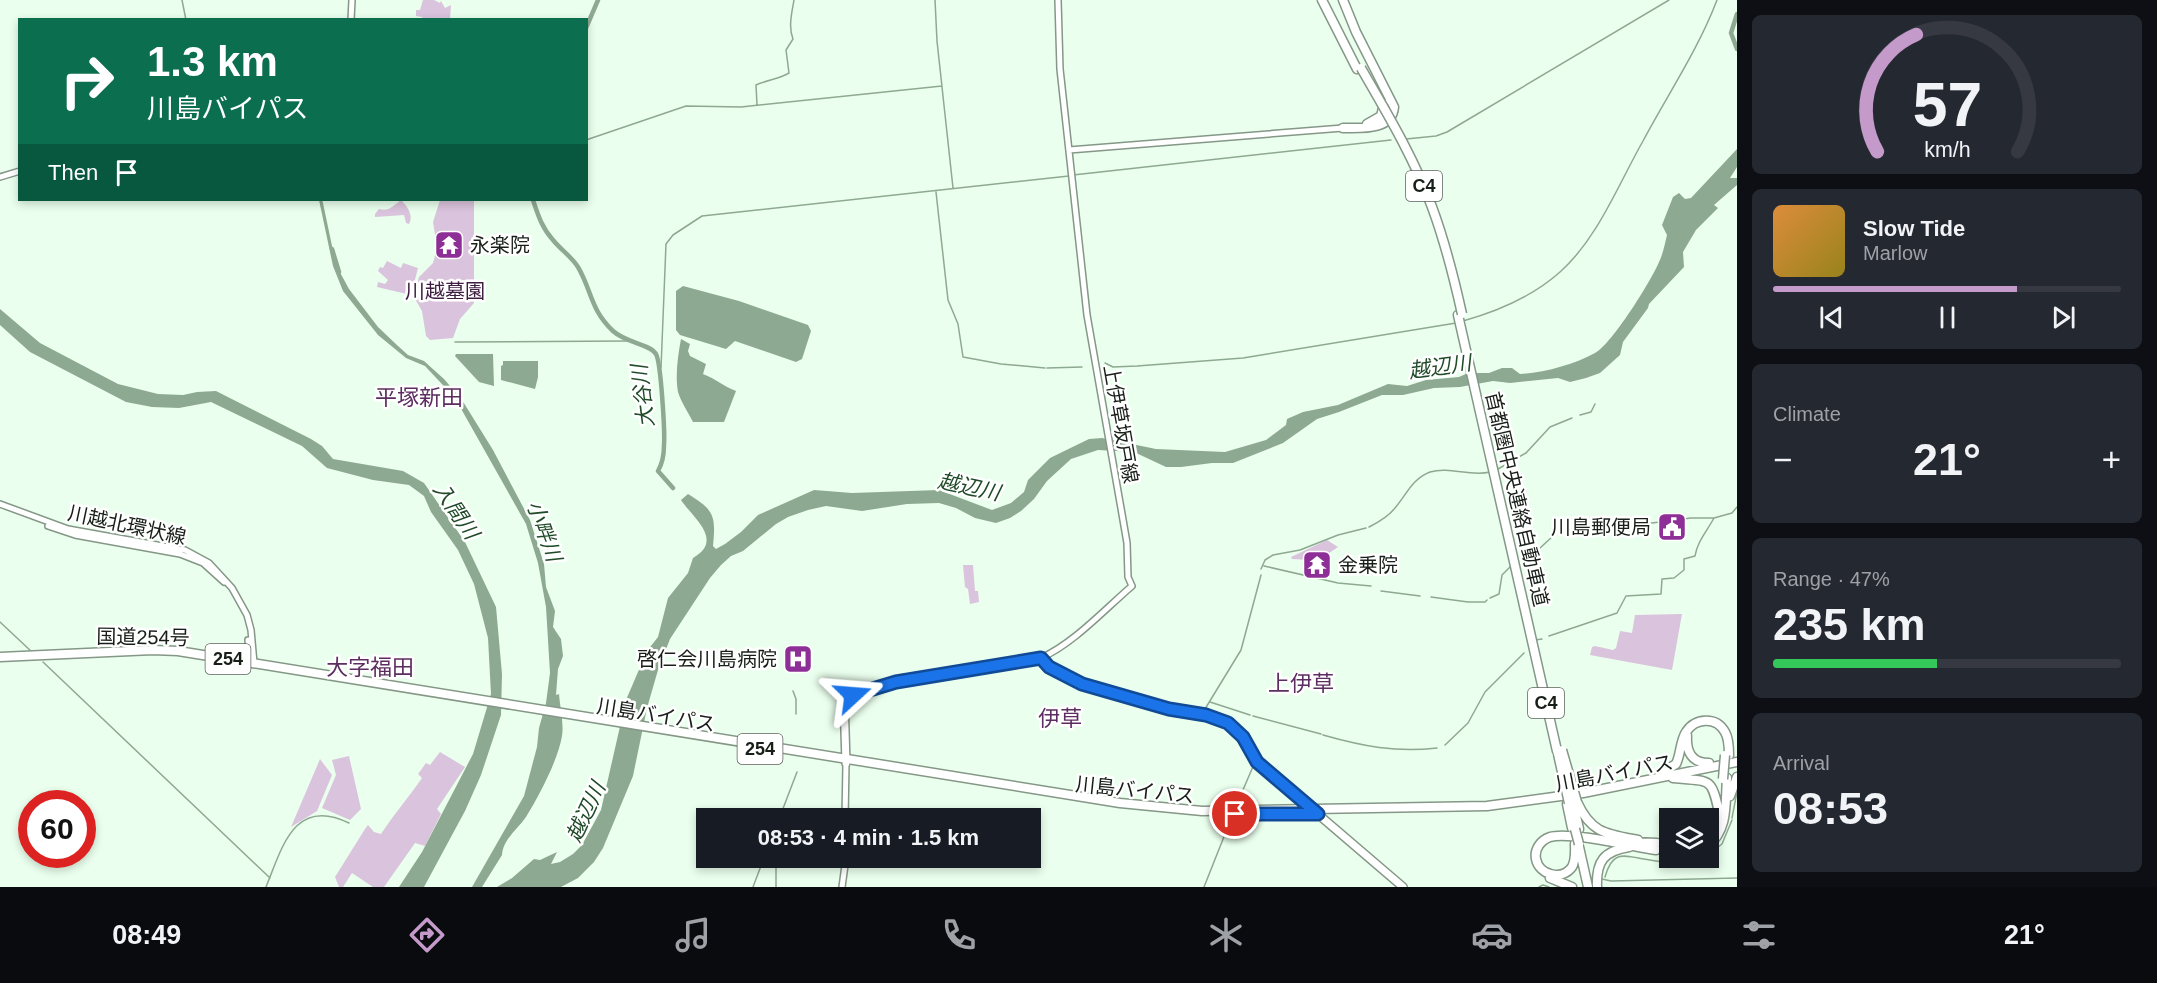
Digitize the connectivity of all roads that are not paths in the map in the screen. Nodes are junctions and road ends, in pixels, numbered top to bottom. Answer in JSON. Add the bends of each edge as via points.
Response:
{"nodes":[{"id":1,"x":352,"y":0,"type":"edge"},
{"id":2,"x":1058,"y":0,"type":"edge"},
{"id":3,"x":1322,"y":0,"type":"edge"},
{"id":4,"x":1327,"y":0,"type":"edge"},
{"id":5,"x":1338,"y":0,"type":"edge"},
{"id":6,"x":1343,"y":0,"type":"edge"},
{"id":7,"x":351,"y":18,"type":"edge"},
{"id":8,"x":1359,"y":68,"type":"junction"},
{"id":9,"x":1342,"y":128,"type":"junction"},
{"id":10,"x":1069,"y":150,"type":"junction"},
{"id":11,"x":18,"y":172,"type":"edge"},
{"id":12,"x":0,"y":177,"type":"edge"},
{"id":13,"x":0,"y":506,"type":"edge"},
{"id":14,"x":1041,"y":658,"type":"junction"},
{"id":15,"x":0,"y":659,"type":"edge"},
{"id":16,"x":252,"y":662,"type":"junction"},
{"id":17,"x":454,"y":697,"type":"junction"},
{"id":18,"x":531,"y":710,"type":"joint"},
{"id":19,"x":1560,"y":750,"type":"junction"},
{"id":20,"x":1726,"y":758,"type":"junction"},
{"id":21,"x":846,"y":761,"type":"junction"},
{"id":22,"x":1737,"y":764,"type":"edge"},
{"id":23,"x":1737,"y":777,"type":"edge"},
{"id":24,"x":1672,"y":778,"type":"junction"},
{"id":25,"x":1631,"y":783,"type":"junction"},
{"id":26,"x":1571,"y":803,"type":"junction"},
{"id":27,"x":845,"y":808,"type":"edge"},
{"id":28,"x":1315,"y":812,"type":"junction"},
{"id":29,"x":1723,"y":817,"type":"junction"},
{"id":30,"x":1719,"y":826,"type":"edge"},
{"id":31,"x":1719,"y":828,"type":"edge"},
{"id":32,"x":1579,"y":844,"type":"junction"},
{"id":33,"x":1639,"y":847,"type":"junction"},
{"id":34,"x":1659,"y":847,"type":"edge"},
{"id":35,"x":1659,"y":847,"type":"edge"},
{"id":36,"x":1659,"y":847,"type":"edge"},
{"id":37,"x":845,"y":868,"type":"edge"},
{"id":38,"x":1591,"y":884,"type":"edge"},
{"id":39,"x":1571,"y":886,"type":"edge"},
{"id":40,"x":842,"y":887,"type":"edge"},
{"id":41,"x":1403,"y":887,"type":"edge"}],
"edges":[{"from":1,"to":7,"type":"main road"},
{"from":2,"to":10,"type":"main road","name":"上伊草坂戸線","via":[[1058,48]]},
{"from":3,"to":8,"type":"highway","name":"首都圏中央連絡自動車道","number":"C4"},
{"from":4,"to":8,"type":"highway","name":"首都圏中央連絡自動車道","number":"C4"},
{"from":5,"to":9,"type":"highway","via":[[1384,103],[1377,120]]},
{"from":6,"to":9,"type":"highway","via":[[1394,107],[1390,120],[1383,124]]},
{"from":8,"to":19,"type":"highway","name":"首都圏中央連絡自動車道","number":"C4","bridge":true,"via":[[1415,167],[1443,240]]},
{"from":9,"to":10,"type":"main road"},
{"from":10,"to":14,"type":"main road","name":"上伊草坂戸線","via":[[1087,315],[1132,586],[1074,637]]},
{"from":11,"to":12,"type":"main road"},
{"from":13,"to":16,"type":"main road","name":"川越北環状線","via":[[63,532],[180,554],[203,563],[227,586],[239,606]]},
{"from":14,"to":21,"type":"main road","via":[[896,682],[844,698]]},
{"from":14,"to":28,"type":"main road","via":[[1049,667],[1082,684],[1228,723],[1243,737],[1257,762]]},
{"from":15,"to":16,"type":"highway","name":"国道254号","number":"254","via":[[153,650]]},
{"from":15,"to":17,"type":"highway","name":"国道254号","number":"254","via":[[165,654]]},
{"from":16,"to":17,"type":"highway","name":"国道254号","number":"254"},
{"from":17,"to":18,"type":"highway","name":"国道254号","number":"254"},
{"from":18,"to":21,"type":"highway","name":"川島バイパス","number":"254"},
{"from":19,"to":26,"type":"highway","bridge":true},
{"from":19,"to":26,"type":"highway","name":"首都圏中央連絡自動車道","number":"C4","bridge":true},
{"from":20,"to":20,"type":"highway","via":[[1725,737],[1718,728],[1700,725],[1688,736],[1686,745],[1692,757],[1701,763]]},
{"from":20,"to":22,"type":"highway","name":"川島バイパス","number":"254"},
{"from":20,"to":25,"type":"highway","name":"川島バイパス","number":"254"},
{"from":20,"to":25,"type":"highway","via":[[1729,747],[1725,731],[1713,722],[1698,721],[1684,734],[1673,767]]},
{"from":20,"to":29,"type":"highway","bridge":true},
{"from":21,"to":27,"type":"main road"},
{"from":21,"to":28,"type":"highway","name":"川島バイパス","number":"254","via":[[1143,810],[1201,814]]},
{"from":22,"to":24,"type":"highway","name":"川島バイパス","number":"254"},
{"from":23,"to":29,"type":"highway"},
{"from":24,"to":28,"type":"highway","name":"川島バイパス","number":"254","via":[[1544,803],[1486,809]]},
{"from":24,"to":29,"type":"highway","via":[[1708,783]]},
{"from":25,"to":28,"type":"highway","name":"川島バイパス","number":"254","via":[[1487,806]]},
{"from":26,"to":32,"type":"highway","name":"首都圏中央連絡自動車道","number":"C4","bridge":true},
{"from":26,"to":34,"type":"highway","via":[[1597,829]]},
{"from":28,"to":41,"type":"main road"},
{"from":29,"to":30,"type":"highway"},
{"from":29,"to":31,"type":"highway"},
{"from":32,"to":33,"type":"highway","via":[[1566,873],[1550,874],[1538,866],[1539,844],[1552,836]]},
{"from":32,"to":38,"type":"highway"},
{"from":33,"to":35,"type":"highway"},
{"from":33,"to":38,"type":"highway","via":[[1619,849],[1604,857]]},
{"from":36,"to":39,"type":"highway","via":[[1561,833],[1540,838],[1532,853],[1536,867],[1545,876]]},
{"from":37,"to":40,"type":"main road"}]}
